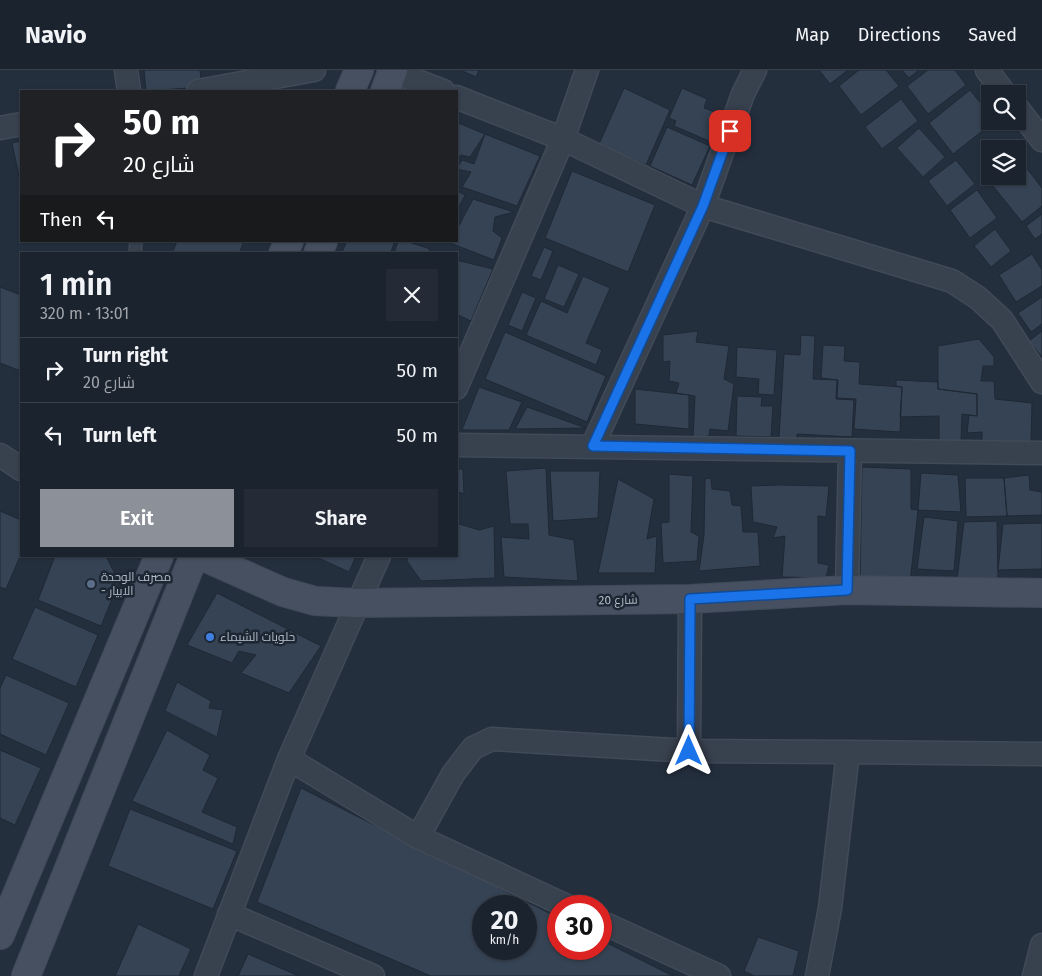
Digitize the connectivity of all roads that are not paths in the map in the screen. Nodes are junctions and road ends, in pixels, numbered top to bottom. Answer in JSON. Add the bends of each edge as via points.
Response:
{"nodes":[{"id":1,"x":126,"y":70,"type":"edge"},
{"id":2,"x":314,"y":70,"type":"edge"},
{"id":3,"x":359,"y":70,"type":"edge"},
{"id":4,"x":588,"y":70,"type":"edge"},
{"id":5,"x":755,"y":70,"type":"edge"},
{"id":6,"x":987,"y":70,"type":"edge"},
{"id":7,"x":390,"y":76,"type":"edge"},
{"id":8,"x":998,"y":85,"type":"edge"},
{"id":9,"x":130,"y":90,"type":"edge"},
{"id":10,"x":204,"y":90,"type":"edge"},
{"id":11,"x":350,"y":90,"type":"edge"},
{"id":12,"x":439,"y":90,"type":"edge"},
{"id":13,"x":458,"y":97,"type":"edge"},
{"id":14,"x":1026,"y":119,"type":"edge"},
{"id":15,"x":20,"y":124,"type":"edge"},
{"id":16,"x":0,"y":128,"type":"edge"},
{"id":17,"x":563,"y":139,"type":"junction"},
{"id":18,"x":1042,"y":140,"type":"edge"},
{"id":19,"x":703,"y":206,"type":"junction"},
{"id":20,"x":1042,"y":382,"type":"edge"},
{"id":21,"x":458,"y":383,"type":"edge"},
{"id":22,"x":458,"y":445,"type":"edge"},
{"id":23,"x":593,"y":446,"type":"junction"},
{"id":24,"x":850,"y":451,"type":"junction"},
{"id":25,"x":1042,"y":453,"type":"edge"},
{"id":26,"x":0,"y":455,"type":"edge"},
{"id":27,"x":20,"y":468,"type":"edge"},
{"id":28,"x":159,"y":557,"type":"edge"},
{"id":29,"x":194,"y":557,"type":"edge"},
{"id":30,"x":204,"y":557,"type":"edge"},
{"id":31,"x":378,"y":557,"type":"edge"},
{"id":32,"x":847,"y":590,"type":"junction"},
{"id":33,"x":1042,"y":593,"type":"edge"},
{"id":34,"x":690,"y":599,"type":"junction"},
{"id":35,"x":356,"y":603,"type":"junction"},
{"id":36,"x":689,"y":751,"type":"junction"},
{"id":37,"x":848,"y":752,"type":"junction"},
{"id":38,"x":1042,"y":754,"type":"edge"},
{"id":39,"x":289,"y":759,"type":"junction"},
{"id":40,"x":418,"y":837,"type":"junction"},
{"id":41,"x":547,"y":897,"type":"edge"},
{"id":42,"x":229,"y":914,"type":"junction"},
{"id":43,"x":612,"y":927,"type":"edge"},
{"id":44,"x":0,"y":935,"type":"edge"},
{"id":45,"x":1042,"y":945,"type":"edge"},
{"id":46,"x":366,"y":975,"type":"edge"},
{"id":47,"x":26,"y":976,"type":"edge"},
{"id":48,"x":206,"y":976,"type":"edge"},
{"id":49,"x":719,"y":976,"type":"edge"},
{"id":50,"x":817,"y":976,"type":"edge"},
{"id":51,"x":1034,"y":976,"type":"edge"}],
"edges":[{"from":1,"to":9,"type":"street"},
{"from":2,"to":10,"type":"street"},
{"from":3,"to":11,"type":"street"},
{"from":4,"to":17,"type":"street"},
{"from":5,"to":19,"type":"street","via":[[743,94]]},
{"from":6,"to":8,"type":"street"},
{"from":7,"to":12,"type":"street"},
{"from":13,"to":17,"type":"street"},
{"from":14,"to":18,"type":"street"},
{"from":15,"to":16,"type":"street"},
{"from":17,"to":19,"type":"street"},
{"from":17,"to":21,"type":"street"},
{"from":19,"to":20,"type":"street","via":[[952,281],[978,298],[1002,320]]},
{"from":19,"to":23,"type":"street"},
{"from":22,"to":23,"type":"street"},
{"from":23,"to":24,"type":"street"},
{"from":24,"to":25,"type":"street"},
{"from":24,"to":32,"type":"street"},
{"from":26,"to":27,"type":"street"},
{"from":28,"to":44,"type":"street"},
{"from":29,"to":47,"type":"street"},
{"from":30,"to":35,"type":"street","name":"شارع 20","via":[[283,592],[315,601]]},
{"from":31,"to":35,"type":"street"},
{"from":32,"to":33,"type":"street","name":"شارع 20"},
{"from":32,"to":34,"type":"street","name":"شارع 20"},
{"from":34,"to":35,"type":"street","name":"شارع 20"},
{"from":34,"to":36,"type":"street"},
{"from":35,"to":39,"type":"street"},
{"from":36,"to":37,"type":"street"},
{"from":36,"to":40,"type":"street","via":[[492,739],[473,748]]},
{"from":37,"to":38,"type":"street"},
{"from":37,"to":50,"type":"street","via":[[830,908]]},
{"from":39,"to":40,"type":"street"},
{"from":39,"to":42,"type":"street"},
{"from":40,"to":41,"type":"street"},
{"from":42,"to":46,"type":"street"},
{"from":42,"to":48,"type":"street"},
{"from":43,"to":49,"type":"street"},
{"from":45,"to":51,"type":"street"}]}
